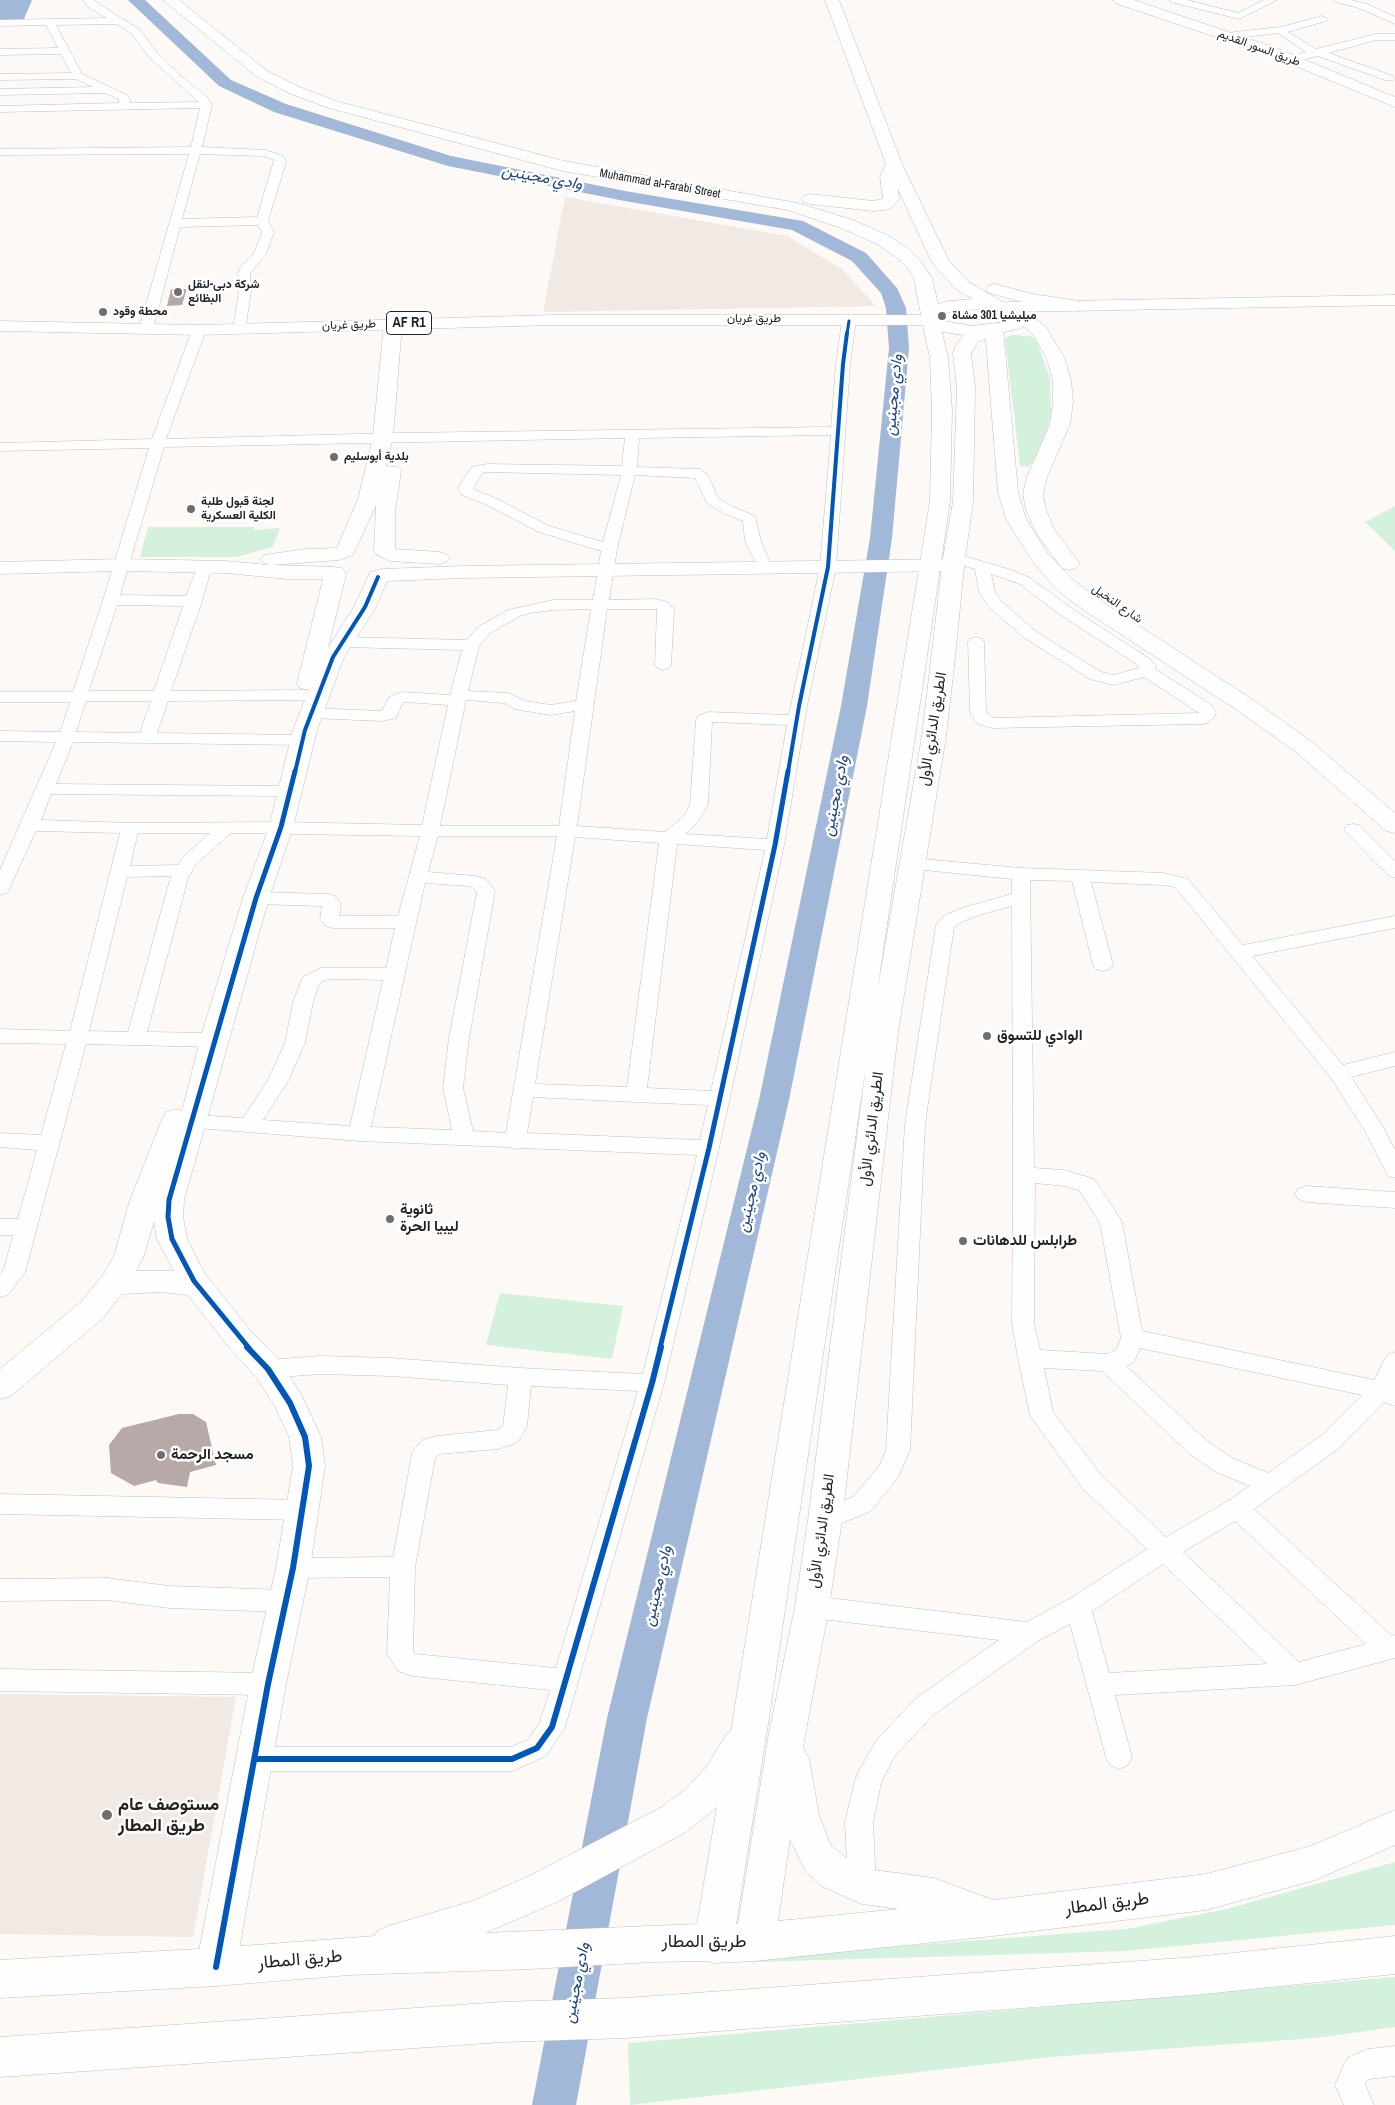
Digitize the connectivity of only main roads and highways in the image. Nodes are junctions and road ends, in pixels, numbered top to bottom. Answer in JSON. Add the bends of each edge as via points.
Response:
{"nodes":[{"id":1,"x":170,"y":0,"type":"edge"},
{"id":2,"x":832,"y":0,"type":"edge"},
{"id":3,"x":1120,"y":0,"type":"edge"},
{"id":4,"x":1131,"y":0,"type":"edge"},
{"id":5,"x":1354,"y":83,"type":"junction"},
{"id":6,"x":1395,"y":100,"type":"edge"},
{"id":7,"x":894,"y":164,"type":"junction"},
{"id":8,"x":738,"y":197,"type":"junction"},
{"id":9,"x":926,"y":232,"type":"junction"},
{"id":10,"x":1395,"y":300,"type":"edge"},
{"id":11,"x":1080,"y":306,"type":"junction"},
{"id":12,"x":1395,"y":306,"type":"edge"},
{"id":13,"x":1011,"y":310,"type":"junction"},
{"id":14,"x":924,"y":317,"type":"junction"},
{"id":15,"x":818,"y":319,"type":"junction"},
{"id":16,"x":875,"y":319,"type":"junction"},
{"id":17,"x":401,"y":323,"type":"junction"},
{"id":18,"x":0,"y":326,"type":"edge"},
{"id":19,"x":988,"y":335,"type":"junction"},
{"id":20,"x":390,"y":437,"type":"junction"},
{"id":21,"x":359,"y":520,"type":"junction"},
{"id":22,"x":292,"y":556,"type":"junction"},
{"id":23,"x":607,"y":560,"type":"junction"},
{"id":24,"x":941,"y":562,"type":"junction"},
{"id":25,"x":834,"y":563,"type":"junction"},
{"id":26,"x":226,"y":567,"type":"junction"},
{"id":27,"x":0,"y":568,"type":"edge"},
{"id":28,"x":361,"y":570,"type":"junction"},
{"id":29,"x":274,"y":572,"type":"junction"},
{"id":30,"x":327,"y":606,"type":"junction"},
{"id":31,"x":308,"y":704,"type":"junction"},
{"id":32,"x":297,"y":740,"type":"junction"},
{"id":33,"x":1395,"y":801,"type":"edge"},
{"id":34,"x":1395,"y":826,"type":"edge"},
{"id":35,"x":272,"y":827,"type":"junction"},
{"id":36,"x":208,"y":1040,"type":"junction"},
{"id":37,"x":185,"y":1121,"type":"junction"},
{"id":38,"x":175,"y":1246,"type":"junction"},
{"id":39,"x":114,"y":1283,"type":"junction"},
{"id":40,"x":197,"y":1285,"type":"junction"},
{"id":41,"x":1,"y":1385,"type":"edge"},
{"id":42,"x":750,"y":1724,"type":"junction"},
{"id":43,"x":787,"y":1733,"type":"junction"},
{"id":44,"x":1395,"y":1827,"type":"edge"},
{"id":45,"x":992,"y":1918,"type":"junction"},
{"id":46,"x":755,"y":1942,"type":"junction"},
{"id":47,"x":713,"y":1944,"type":"junction"},
{"id":48,"x":349,"y":1956,"type":"junction"},
{"id":49,"x":1395,"y":1956,"type":"edge"},
{"id":50,"x":216,"y":1967,"type":"junction"},
{"id":51,"x":0,"y":1979,"type":"edge"},
{"id":52,"x":0,"y":2057,"type":"edge"}],
"edges":[{"from":1,"to":8,"type":"main road","name":"Muhammad al-Farabi Street","via":[[251,67],[327,103],[563,166]]},
{"from":2,"to":7,"type":"main road"},
{"from":3,"to":5,"type":"main road","name":"طريق السور القديم","via":[[1252,44]]},
{"from":4,"to":5,"type":"main road","name":"طريق السور القديم","via":[[1297,58]]},
{"from":5,"to":6,"type":"main road","name":"طريق السور القديم"},
{"from":7,"to":8,"type":"main road","via":[[888,176],[890,202],[881,206],[801,198]]},
{"from":7,"to":9,"type":"main road"},
{"from":8,"to":14,"type":"main road","name":"Muhammad al-Farabi Street","via":[[820,214],[884,240],[902,252],[919,270],[925,285]]},
{"from":9,"to":11,"type":"main road","via":[[941,237],[955,251],[962,267],[993,289]]},
{"from":9,"to":13,"type":"main road","via":[[941,263],[951,275],[973,292]]},
{"from":10,"to":11,"type":"main road"},
{"from":11,"to":13,"type":"main road"},
{"from":12,"to":13,"type":"main road"},
{"from":13,"to":14,"type":"main road","via":[[956,305]]},
{"from":13,"to":19,"type":"main road","via":[[1015,324]]},
{"from":13,"to":33,"type":"main road","name":"شارع النخيل","via":[[1039,330],[1047,340],[1062,380],[1060,424],[1033,494],[1039,519],[1058,552],[1106,598],[1271,704]]},
{"from":14,"to":16,"type":"main road","name":"طريق غريان"},
{"from":14,"to":19,"type":"main road","via":[[939,326]]},
{"from":14,"to":24,"type":"main road","name":"الطريق الدائري الأول","via":[[939,358]]},
{"from":15,"to":16,"type":"main road","name":"طريق غريان"},
{"from":15,"to":16,"type":"main road","name":"طريق غريان","via":[[840,316]]},
{"from":15,"to":17,"type":"main road","name":"طريق غريان","number":"AF R1"},
{"from":17,"to":18,"type":"main road","name":"طريق غريان","number":"AF R1","via":[[199,330]]},
{"from":17,"to":20,"type":"main road"},
{"from":19,"to":24,"type":"main road","name":"الطريق الدائري الأول","via":[[965,345],[962,353],[966,388],[963,502]]},
{"from":19,"to":34,"type":"main road","via":[[1008,492],[1020,526],[1040,558],[1064,584],[1093,606],[1304,747]]},
{"from":20,"to":21,"type":"main road"},
{"from":20,"to":28,"type":"main road","via":[[385,511]]},
{"from":21,"to":22,"type":"main road","via":[[330,543]]},
{"from":21,"to":28,"type":"main road"},
{"from":22,"to":26,"type":"main road"},
{"from":22,"to":28,"type":"main road"},
{"from":23,"to":25,"type":"main road"},
{"from":23,"to":25,"type":"main road"},
{"from":23,"to":28,"type":"main road"},
{"from":23,"to":28,"type":"main road","via":[[424,575],[390,584]]},
{"from":24,"to":25,"type":"main road"},
{"from":24,"to":42,"type":"main road","name":"الطريق الدائري الأول"},
{"from":24,"to":43,"type":"main road","name":"الطريق الدائري الأول","via":[[936,719],[875,1100],[825,1520]]},
{"from":26,"to":27,"type":"main road"},
{"from":26,"to":29,"type":"main road"},
{"from":28,"to":29,"type":"main road","via":[[310,574]]},
{"from":28,"to":30,"type":"main road"},
{"from":28,"to":31,"type":"main road","via":[[365,607]]},
{"from":29,"to":30,"type":"main road","via":[[306,583],[318,591]]},
{"from":30,"to":31,"type":"main road"},
{"from":31,"to":32,"type":"main road"},
{"from":32,"to":35,"type":"main road"},
{"from":32,"to":35,"type":"main road","via":[[277,791]]},
{"from":35,"to":36,"type":"main road"},
{"from":35,"to":36,"type":"main road","via":[[256,898]]},
{"from":36,"to":37,"type":"main road"},
{"from":37,"to":38,"type":"main road","via":[[169,1200],[168,1217]]},
{"from":37,"to":39,"type":"main road","via":[[144,1203],[129,1256]]},
{"from":38,"to":39,"type":"main road","via":[[162,1261]]},
{"from":38,"to":40,"type":"main road"},
{"from":39,"to":40,"type":"main road","via":[[160,1281]]},
{"from":39,"to":41,"type":"main road","via":[[92,1310]]},
{"from":40,"to":50,"type":"main road","via":[[268,1369],[290,1403],[304,1437],[309,1466]]},
{"from":42,"to":47,"type":"main road","name":"الطريق الدائري الأول"},
{"from":42,"to":48,"type":"main road","via":[[721,1777],[700,1801],[673,1820],[543,1889],[478,1917]]},
{"from":43,"to":45,"type":"main road","via":[[800,1815],[818,1858],[835,1873],[862,1886],[934,1896]]},
{"from":43,"to":46,"type":"main road","name":"الطريق الدائري الأول"},
{"from":44,"to":45,"type":"main road","name":"طريق المطار","via":[[1315,1862],[1206,1892]]},
{"from":45,"to":46,"type":"main road","name":"طريق المطار"},
{"from":46,"to":47,"type":"main road","name":"طريق المطار"},
{"from":47,"to":48,"type":"main road","name":"طريق المطار","via":[[652,1943]]},
{"from":48,"to":50,"type":"main road","name":"طريق المطار"},
{"from":49,"to":52,"type":"main road","via":[[1195,1976],[626,2018],[502,2022]]},
{"from":50,"to":51,"type":"main road","name":"طريق المطار"}]}
